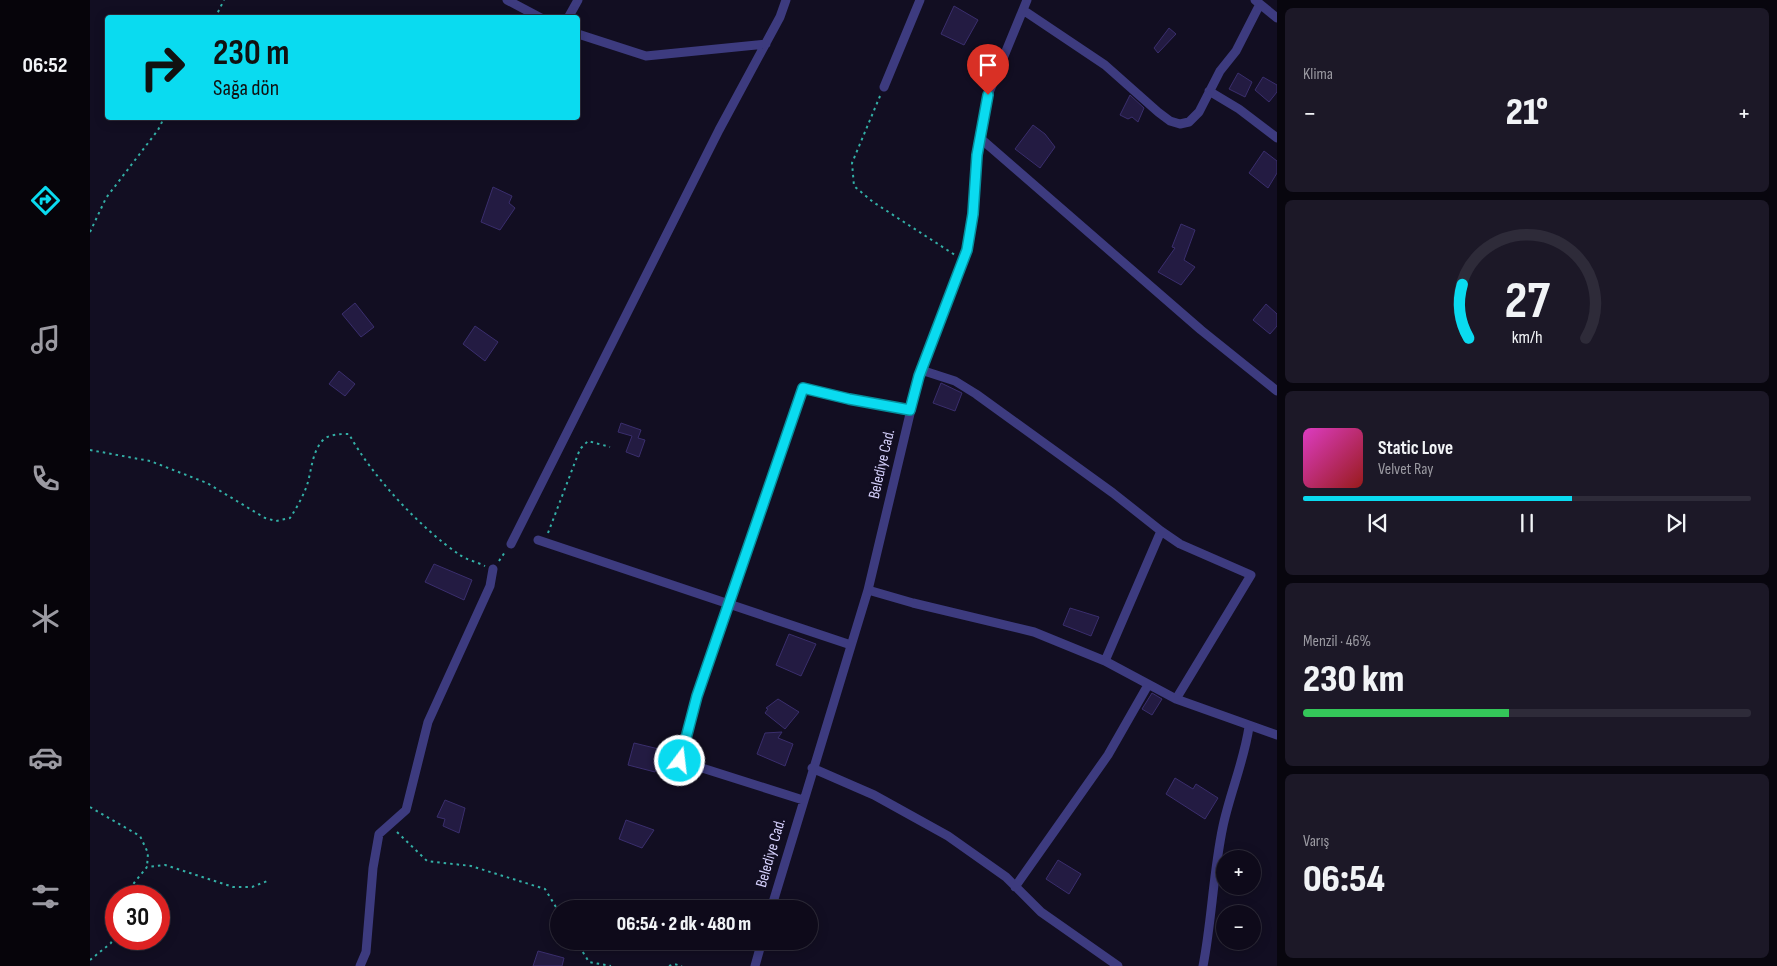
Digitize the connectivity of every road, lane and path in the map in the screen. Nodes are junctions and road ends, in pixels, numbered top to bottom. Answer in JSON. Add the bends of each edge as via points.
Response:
{"nodes":[{"id":1,"x":224,"y":0,"type":"edge"},
{"id":2,"x":507,"y":0,"type":"edge"},
{"id":3,"x":578,"y":0,"type":"edge"},
{"id":4,"x":786,"y":0,"type":"edge"},
{"id":5,"x":920,"y":0,"type":"edge"},
{"id":6,"x":1026,"y":0,"type":"edge"},
{"id":7,"x":1258,"y":2,"type":"edge"},
{"id":8,"x":1023,"y":10,"type":"junction"},
{"id":9,"x":216,"y":15,"type":"edge"},
{"id":10,"x":535,"y":15,"type":"edge"},
{"id":11,"x":570,"y":15,"type":"edge"},
{"id":12,"x":1277,"y":18,"type":"edge"},
{"id":13,"x":580,"y":35,"type":"edge"},
{"id":14,"x":766,"y":44,"type":"junction"},
{"id":15,"x":884,"y":87,"type":"joint"},
{"id":16,"x":1209,"y":91,"type":"junction"},
{"id":17,"x":163,"y":120,"type":"edge"},
{"id":18,"x":980,"y":138,"type":"junction"},
{"id":19,"x":1277,"y":138,"type":"edge"},
{"id":20,"x":90,"y":232,"type":"edge"},
{"id":21,"x":963,"y":260,"type":"junction"},
{"id":22,"x":921,"y":370,"type":"junction"},
{"id":23,"x":1277,"y":391,"type":"edge"},
{"id":24,"x":910,"y":410,"type":"junction"},
{"id":25,"x":610,"y":447,"type":"dead end"},
{"id":26,"x":90,"y":450,"type":"edge"},
{"id":27,"x":1161,"y":532,"type":"junction"},
{"id":28,"x":541,"y":541,"type":"joint"},
{"id":29,"x":511,"y":544,"type":"joint"},
{"id":30,"x":493,"y":569,"type":"junction"},
{"id":31,"x":868,"y":590,"type":"junction"},
{"id":32,"x":728,"y":605,"type":"junction"},
{"id":33,"x":851,"y":645,"type":"junction"},
{"id":34,"x":1105,"y":661,"type":"junction"},
{"id":35,"x":1148,"y":685,"type":"junction"},
{"id":36,"x":1176,"y":699,"type":"junction"},
{"id":37,"x":1249,"y":727,"type":"junction"},
{"id":38,"x":1277,"y":735,"type":"edge"},
{"id":39,"x":812,"y":768,"type":"junction"},
{"id":40,"x":803,"y":800,"type":"junction"},
{"id":41,"x":90,"y":808,"type":"edge"},
{"id":42,"x":390,"y":824,"type":"junction"},
{"id":43,"x":147,"y":867,"type":"junction"},
{"id":44,"x":270,"y":880,"type":"dead end"},
{"id":45,"x":133,"y":885,"type":"edge"},
{"id":46,"x":1016,"y":887,"type":"junction"},
{"id":47,"x":552,"y":900,"type":"edge"},
{"id":48,"x":774,"y":900,"type":"edge"},
{"id":49,"x":105,"y":948,"type":"edge"},
{"id":50,"x":582,"y":950,"type":"edge"},
{"id":51,"x":759,"y":950,"type":"edge"},
{"id":52,"x":90,"y":960,"type":"edge"},
{"id":53,"x":360,"y":966,"type":"edge"},
{"id":54,"x":611,"y":966,"type":"edge"},
{"id":55,"x":669,"y":966,"type":"edge"},
{"id":56,"x":682,"y":966,"type":"edge"},
{"id":57,"x":755,"y":966,"type":"edge"},
{"id":58,"x":1118,"y":966,"type":"edge"},
{"id":59,"x":1203,"y":966,"type":"edge"}],
"edges":[{"from":1,"to":9,"type":"path"},
{"from":2,"to":10,"type":"street"},
{"from":3,"to":11,"type":"street"},
{"from":4,"to":14,"type":"street"},
{"from":5,"to":15,"type":"street"},
{"from":6,"to":8,"type":"street","name":"Belediye Cad."},
{"from":7,"to":12,"type":"street"},
{"from":7,"to":16,"type":"street","via":[[1236,52]]},
{"from":8,"to":16,"type":"street","via":[[1106,65],[1170,121],[1188,122],[1198,112]]},
{"from":8,"to":18,"type":"street","name":"Belediye Cad.","via":[[988,95]]},
{"from":13,"to":14,"type":"street","via":[[646,56]]},
{"from":14,"to":29,"type":"street","via":[[719,130]]},
{"from":15,"to":21,"type":"path","via":[[852,163],[854,186],[873,202]]},
{"from":16,"to":19,"type":"street"},
{"from":17,"to":20,"type":"path","via":[[106,198]]},
{"from":18,"to":21,"type":"street","name":"Belediye Cad.","via":[[973,214]]},
{"from":18,"to":23,"type":"street","via":[[1201,330]]},
{"from":21,"to":22,"type":"street","name":"Belediye Cad."},
{"from":22,"to":24,"type":"street","name":"Belediye Cad."},
{"from":22,"to":27,"type":"street","via":[[955,382],[976,394],[1113,493]]},
{"from":24,"to":31,"type":"street","name":"Belediye Cad."},
{"from":24,"to":32,"type":"street","via":[[803,388]]},
{"from":25,"to":28,"type":"path","via":[[588,440],[580,449]]},
{"from":26,"to":30,"type":"path","via":[[150,461],[207,483],[265,518],[276,521],[290,518],[298,506],[315,455],[324,439],[336,434],[349,434],[360,455],[404,506],[461,555]]},
{"from":27,"to":34,"type":"street"},
{"from":27,"to":36,"type":"street","via":[[1251,575]]},
{"from":28,"to":32,"type":"street"},
{"from":29,"to":30,"type":"path"},
{"from":30,"to":42,"type":"street","via":[[490,586],[428,722],[406,810]]},
{"from":31,"to":33,"type":"street","name":"Belediye Cad."},
{"from":31,"to":34,"type":"street","via":[[913,604],[1034,632]]},
{"from":32,"to":33,"type":"street"},
{"from":32,"to":40,"type":"street","via":[[697,696],[680,761]]},
{"from":33,"to":39,"type":"street","name":"Belediye Cad."},
{"from":34,"to":35,"type":"street"},
{"from":35,"to":36,"type":"street"},
{"from":35,"to":46,"type":"street","via":[[1108,755]]},
{"from":36,"to":37,"type":"street"},
{"from":37,"to":38,"type":"street"},
{"from":37,"to":59,"type":"street","via":[[1222,827],[1211,926]]},
{"from":39,"to":40,"type":"street","name":"Belediye Cad."},
{"from":39,"to":46,"type":"street","via":[[874,795],[948,836]]},
{"from":40,"to":48,"type":"street","name":"Belediye Cad."},
{"from":41,"to":43,"type":"path","via":[[140,836],[148,853]]},
{"from":42,"to":47,"type":"path","via":[[427,861],[471,866],[545,889]]},
{"from":42,"to":53,"type":"street","via":[[379,834],[366,952]]},
{"from":43,"to":44,"type":"path","via":[[165,865],[233,887],[252,887]]},
{"from":43,"to":45,"type":"path"},
{"from":46,"to":58,"type":"street","via":[[1041,912]]},
{"from":49,"to":52,"type":"path"},
{"from":50,"to":54,"type":"path","via":[[589,962]]},
{"from":51,"to":57,"type":"street"},
{"from":55,"to":56,"type":"path"}]}
